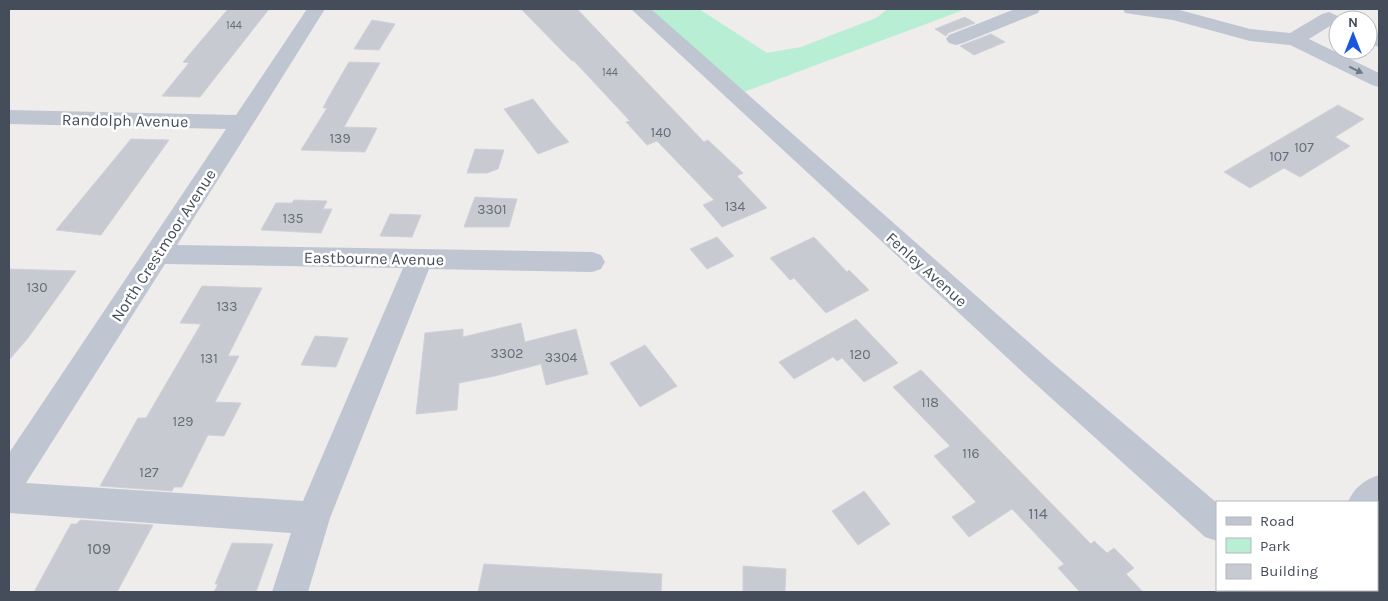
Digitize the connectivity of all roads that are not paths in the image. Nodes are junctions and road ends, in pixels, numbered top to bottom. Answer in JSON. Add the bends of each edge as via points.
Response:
{"nodes":[{"id":1,"x":316,"y":9,"type":"edge"},
{"id":2,"x":640,"y":9,"type":"edge"},
{"id":3,"x":1031,"y":9,"type":"edge"},
{"id":4,"x":1132,"y":9,"type":"edge"},
{"id":5,"x":1328,"y":19,"type":"edge"},
{"id":6,"x":956,"y":39,"type":"dead end"},
{"id":7,"x":1294,"y":39,"type":"junction"},
{"id":8,"x":1379,"y":81,"type":"edge"},
{"id":9,"x":9,"y":117,"type":"edge"},
{"id":10,"x":242,"y":122,"type":"junction"},
{"id":11,"x":156,"y":254,"type":"junction"},
{"id":12,"x":420,"y":259,"type":"junction"},
{"id":13,"x":592,"y":262,"type":"dead end"},
{"id":14,"x":9,"y":481,"type":"edge"},
{"id":15,"x":1379,"y":490,"type":"edge"},
{"id":16,"x":9,"y":497,"type":"edge"},
{"id":17,"x":1366,"y":501,"type":"edge"},
{"id":18,"x":313,"y":518,"type":"junction"},
{"id":19,"x":1216,"y":524,"type":"edge"},
{"id":20,"x":290,"y":592,"type":"edge"}],
"edges":[{"from":1,"to":10,"type":"street","name":"North Crestmoor Avenue"},
{"from":2,"to":19,"type":"street","name":"Fenley Avenue","via":[[1039,370]]},
{"from":3,"to":6,"type":"street"},
{"from":4,"to":7,"type":"street","via":[[1176,14],[1250,35]]},
{"from":5,"to":7,"type":"street"},
{"from":7,"to":8,"type":"street","one_way":true},
{"from":9,"to":10,"type":"street","name":"Randolph Avenue"},
{"from":10,"to":11,"type":"street","name":"North Crestmoor Avenue"},
{"from":11,"to":12,"type":"street","name":"Eastbourne Avenue"},
{"from":11,"to":14,"type":"street","name":"North Crestmoor Avenue"},
{"from":12,"to":13,"type":"street","name":"Eastbourne Avenue"},
{"from":12,"to":18,"type":"street"},
{"from":15,"to":17,"type":"street"},
{"from":16,"to":18,"type":"street"},
{"from":18,"to":20,"type":"street"}]}
